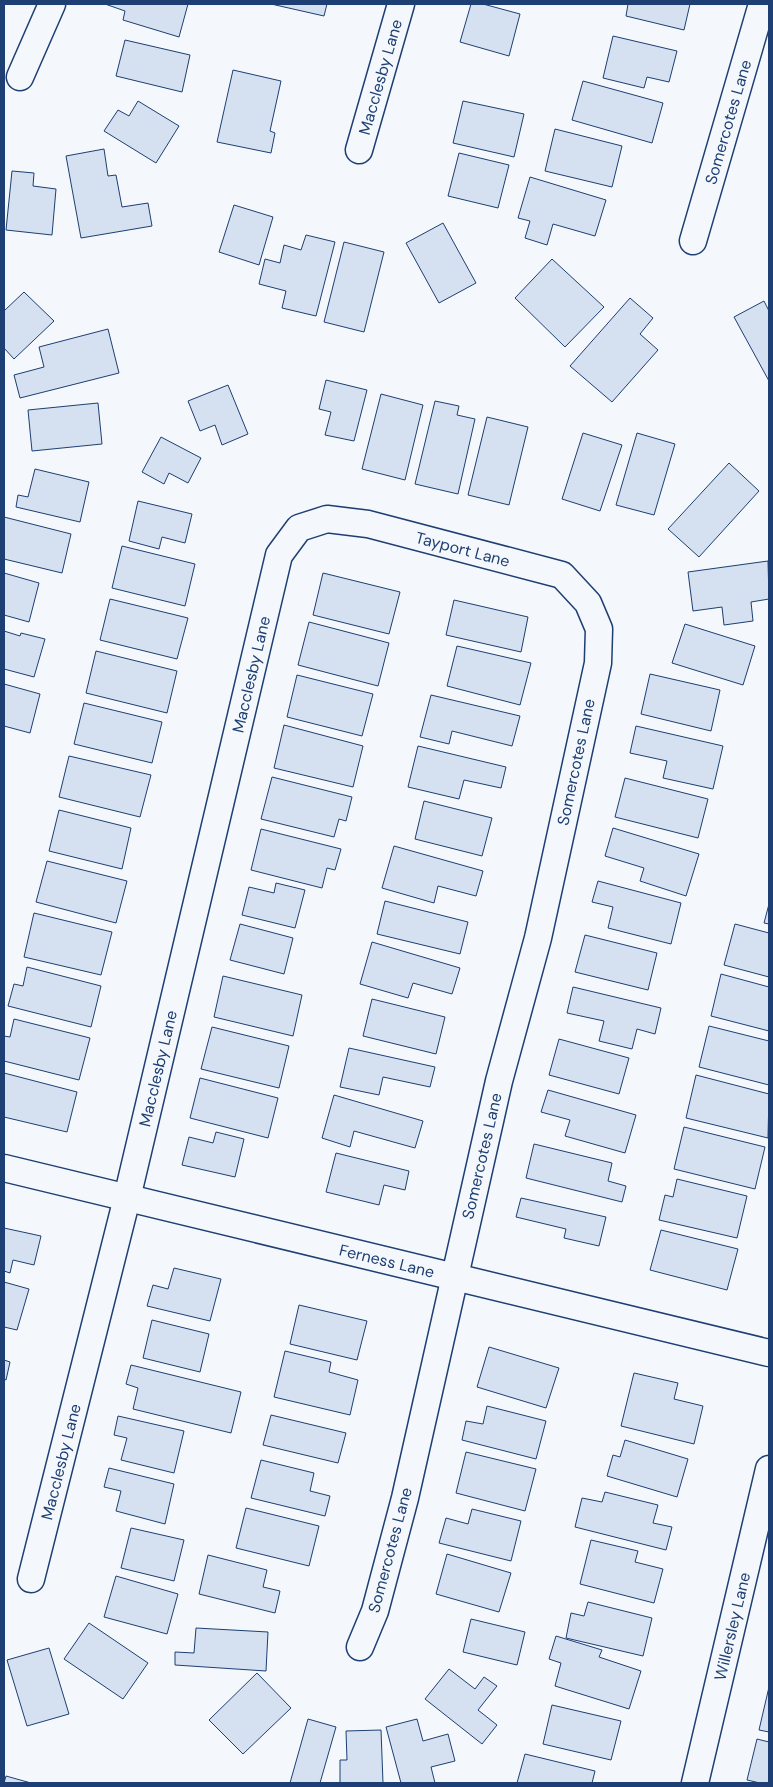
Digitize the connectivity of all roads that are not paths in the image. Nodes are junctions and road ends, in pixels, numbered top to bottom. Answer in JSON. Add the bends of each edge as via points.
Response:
{"nodes":[{"id":1,"x":52,"y":4,"type":"edge"},
{"id":2,"x":401,"y":4,"type":"edge"},
{"id":3,"x":762,"y":4,"type":"edge"},
{"id":4,"x":20,"y":77,"type":"dead end"},
{"id":5,"x":359,"y":150,"type":"dead end"},
{"id":6,"x":692,"y":241,"type":"dead end"},
{"id":7,"x":279,"y":554,"type":"joint"},
{"id":8,"x":598,"y":663,"type":"joint"},
{"id":9,"x":4,"y":1168,"type":"edge"},
{"id":10,"x":127,"y":1198,"type":"junction"},
{"id":11,"x":454,"y":1276,"type":"junction"},
{"id":12,"x":769,"y":1353,"type":"edge"},
{"id":13,"x":769,"y":1469,"type":"edge"},
{"id":14,"x":31,"y":1580,"type":"dead end"},
{"id":15,"x":360,"y":1647,"type":"dead end"},
{"id":16,"x":695,"y":1783,"type":"edge"}],
"edges":[{"from":1,"to":4,"type":"street"},
{"from":2,"to":5,"type":"street","name":"Macclesby Lane"},
{"from":3,"to":6,"type":"street","name":"Somercotes Lane"},
{"from":7,"to":8,"type":"street","name":"Tayport Lane","via":[[299,528],[327,519],[368,524],[562,575],[588,603],[599,629]]},
{"from":7,"to":10,"type":"street","name":"Macclesby Lane"},
{"from":8,"to":11,"type":"street","name":"Somercotes Lane","via":[[538,938],[499,1080]]},
{"from":9,"to":10,"type":"street","name":"Ferness Lane"},
{"from":10,"to":11,"type":"street","name":"Ferness Lane"},
{"from":10,"to":14,"type":"street","name":"Macclesby Lane"},
{"from":11,"to":12,"type":"street","name":"Ferness Lane"},
{"from":11,"to":15,"type":"street","name":"Somercotes Lane","via":[[402,1507],[375,1611]]},
{"from":13,"to":16,"type":"street","name":"Willersley Lane"}]}
